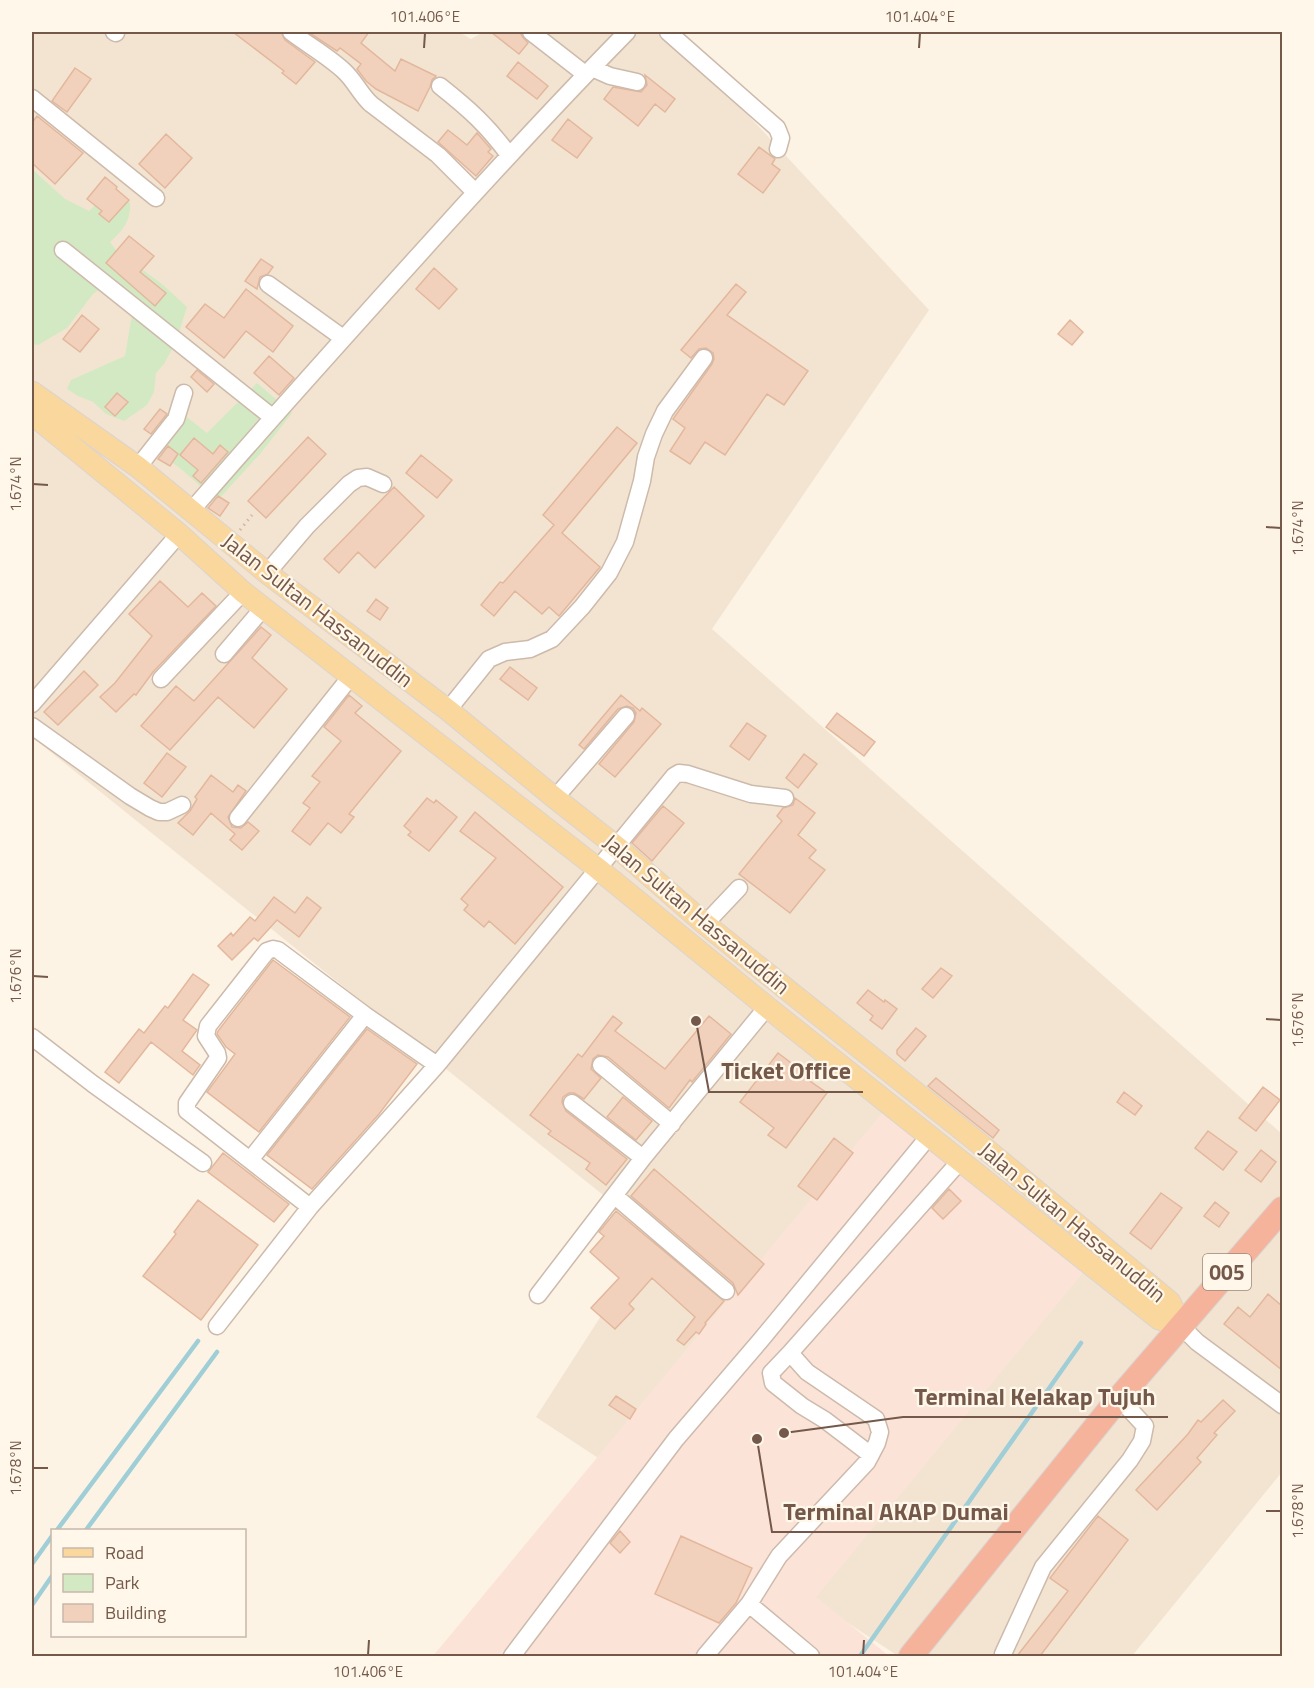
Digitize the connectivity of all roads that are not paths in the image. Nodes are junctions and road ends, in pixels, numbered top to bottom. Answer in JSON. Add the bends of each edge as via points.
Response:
{"nodes":[{"id":1,"x":291,"y":32,"type":"edge"},
{"id":2,"x":531,"y":32,"type":"edge"},
{"id":3,"x":627,"y":32,"type":"edge"},
{"id":4,"x":668,"y":32,"type":"edge"},
{"id":5,"x":588,"y":71,"type":"junction"},
{"id":6,"x":637,"y":82,"type":"dead end"},
{"id":7,"x":440,"y":86,"type":"dead end"},
{"id":8,"x":32,"y":98,"type":"edge"},
{"id":9,"x":778,"y":149,"type":"dead end"},
{"id":10,"x":509,"y":155,"type":"junction"},
{"id":11,"x":476,"y":192,"type":"junction"},
{"id":12,"x":156,"y":198,"type":"dead end"},
{"id":13,"x":63,"y":250,"type":"dead end"},
{"id":14,"x":268,"y":284,"type":"dead end"},
{"id":15,"x":343,"y":338,"type":"junction"},
{"id":16,"x":705,"y":358,"type":"dead end"},
{"id":17,"x":32,"y":392,"type":"edge"},
{"id":18,"x":184,"y":393,"type":"dead end"},
{"id":19,"x":32,"y":414,"type":"edge"},
{"id":20,"x":272,"y":417,"type":"junction"},
{"id":21,"x":117,"y":452,"type":"junction"},
{"id":22,"x":138,"y":467,"type":"junction"},
{"id":23,"x":102,"y":470,"type":"junction"},
{"id":24,"x":383,"y":484,"type":"dead end"},
{"id":25,"x":191,"y":511,"type":"junction"},
{"id":26,"x":179,"y":534,"type":"junction"},
{"id":27,"x":267,"y":573,"type":"junction"},
{"id":28,"x":243,"y":592,"type":"junction"},
{"id":29,"x":264,"y":608,"type":"junction"},
{"id":30,"x":224,"y":654,"type":"dead end"},
{"id":31,"x":352,"y":675,"type":"junction"},
{"id":32,"x":161,"y":679,"type":"dead end"},
{"id":33,"x":32,"y":704,"type":"edge"},
{"id":34,"x":448,"y":710,"type":"junction"},
{"id":35,"x":626,"y":716,"type":"dead end"},
{"id":36,"x":32,"y":726,"type":"edge"},
{"id":37,"x":555,"y":798,"type":"junction"},
{"id":38,"x":785,"y":798,"type":"dead end"},
{"id":39,"x":182,"y":805,"type":"dead end"},
{"id":40,"x":238,"y":818,"type":"dead end"},
{"id":41,"x":617,"y":847,"type":"junction"},
{"id":42,"x":597,"y":868,"type":"junction"},
{"id":43,"x":739,"y":888,"type":"dead end"},
{"id":44,"x":705,"y":924,"type":"junction"},
{"id":45,"x":767,"y":1007,"type":"junction"},
{"id":46,"x":364,"y":1015,"type":"junction"},
{"id":47,"x":32,"y":1037,"type":"edge"},
{"id":48,"x":437,"y":1065,"type":"junction"},
{"id":49,"x":601,"y":1065,"type":"dead end"},
{"id":50,"x":572,"y":1103,"type":"dead end"},
{"id":51,"x":943,"y":1115,"type":"junction"},
{"id":52,"x":672,"y":1124,"type":"junction"},
{"id":53,"x":930,"y":1135,"type":"junction"},
{"id":54,"x":975,"y":1140,"type":"junction"},
{"id":55,"x":643,"y":1158,"type":"junction"},
{"id":56,"x":250,"y":1160,"type":"junction"},
{"id":57,"x":961,"y":1160,"type":"junction"},
{"id":58,"x":203,"y":1163,"type":"dead end"},
{"id":59,"x":615,"y":1196,"type":"junction"},
{"id":60,"x":310,"y":1207,"type":"junction"},
{"id":61,"x":1282,"y":1209,"type":"edge"},
{"id":62,"x":726,"y":1291,"type":"dead end"},
{"id":63,"x":538,"y":1295,"type":"dead end"},
{"id":64,"x":217,"y":1326,"type":"dead end"},
{"id":65,"x":1177,"y":1331,"type":"junction"},
{"id":66,"x":790,"y":1353,"type":"junction"},
{"id":67,"x":1119,"y":1398,"type":"junction"},
{"id":68,"x":1282,"y":1406,"type":"edge"},
{"id":69,"x":871,"y":1455,"type":"junction"},
{"id":70,"x":748,"y":1604,"type":"junction"},
{"id":71,"x":1003,"y":1654,"type":"dead end"},
{"id":72,"x":512,"y":1656,"type":"edge"},
{"id":73,"x":705,"y":1656,"type":"edge"},
{"id":74,"x":811,"y":1656,"type":"edge"},
{"id":75,"x":911,"y":1656,"type":"edge"}],
"edges":[{"from":1,"to":11,"type":"street","via":[[343,69],[365,99],[438,155]]},
{"from":2,"to":5,"type":"street"},
{"from":3,"to":5,"type":"street"},
{"from":4,"to":9,"type":"street","via":[[777,128],[781,138]]},
{"from":5,"to":6,"type":"street"},
{"from":5,"to":10,"type":"street"},
{"from":7,"to":10,"type":"street","via":[[489,128]]},
{"from":8,"to":12,"type":"street"},
{"from":10,"to":11,"type":"street"},
{"from":11,"to":15,"type":"street"},
{"from":13,"to":20,"type":"street"},
{"from":14,"to":15,"type":"street"},
{"from":15,"to":20,"type":"street"},
{"from":16,"to":34,"type":"street","via":[[665,411],[654,434],[625,542],[609,573],[552,639],[489,659]]},
{"from":17,"to":21,"type":"main road","name":"Jalan Sultan Hassanuddin"},
{"from":18,"to":22,"type":"street","via":[[176,420]]},
{"from":19,"to":23,"type":"main road","name":"Jalan Sultan Hassanuddin"},
{"from":20,"to":25,"type":"street"},
{"from":21,"to":22,"type":"main road","name":"Jalan Sultan Hassanuddin"},
{"from":21,"to":23,"type":"main road"},
{"from":22,"to":25,"type":"main road","name":"Jalan Sultan Hassanuddin"},
{"from":23,"to":26,"type":"main road","name":"Jalan Sultan Hassanuddin"},
{"from":24,"to":27,"type":"street","via":[[367,477],[349,484]]},
{"from":25,"to":27,"type":"main road","name":"Jalan Sultan Hassanuddin"},
{"from":26,"to":28,"type":"main road","name":"Jalan Sultan Hassanuddin"},
{"from":26,"to":33,"type":"street"},
{"from":27,"to":34,"type":"main road","name":"Jalan Sultan Hassanuddin"},
{"from":28,"to":29,"type":"main road","name":"Jalan Sultan Hassanuddin"},
{"from":28,"to":32,"type":"street"},
{"from":29,"to":30,"type":"street"},
{"from":29,"to":31,"type":"main road","name":"Jalan Sultan Hassanuddin"},
{"from":31,"to":40,"type":"street"},
{"from":31,"to":42,"type":"main road","name":"Jalan Sultan Hassanuddin"},
{"from":34,"to":37,"type":"main road","name":"Jalan Sultan Hassanuddin"},
{"from":35,"to":37,"type":"street"},
{"from":36,"to":39,"type":"street","via":[[150,808],[167,812]]},
{"from":37,"to":41,"type":"main road","name":"Jalan Sultan Hassanuddin"},
{"from":38,"to":41,"type":"street","via":[[751,794],[679,773]]},
{"from":41,"to":42,"type":"street"},
{"from":41,"to":44,"type":"main road","name":"Jalan Sultan Hassanuddin"},
{"from":42,"to":45,"type":"main road","name":"Jalan Sultan Hassanuddin"},
{"from":42,"to":48,"type":"street"},
{"from":43,"to":44,"type":"street"},
{"from":44,"to":51,"type":"main road","name":"Jalan Sultan Hassanuddin"},
{"from":45,"to":52,"type":"street"},
{"from":45,"to":53,"type":"main road","name":"Jalan Sultan Hassanuddin"},
{"from":46,"to":48,"type":"street"},
{"from":46,"to":56,"type":"street"},
{"from":46,"to":56,"type":"street","via":[[278,950],[269,950],[207,1026],[206,1036],[218,1058],[187,1108],[189,1114]]},
{"from":47,"to":58,"type":"street"},
{"from":48,"to":60,"type":"street"},
{"from":49,"to":52,"type":"street"},
{"from":50,"to":55,"type":"street"},
{"from":51,"to":53,"type":"main road"},
{"from":51,"to":54,"type":"main road","name":"Jalan Sultan Hassanuddin"},
{"from":52,"to":55,"type":"street"},
{"from":53,"to":57,"type":"main road","name":"Jalan Sultan Hassanuddin"},
{"from":53,"to":72,"type":"street","via":[[676,1439]]},
{"from":54,"to":57,"type":"main road"},
{"from":54,"to":65,"type":"main road","name":"Jalan Sultan Hassanuddin","via":[[1170,1302]]},
{"from":55,"to":59,"type":"street"},
{"from":56,"to":60,"type":"street"},
{"from":57,"to":65,"type":"main road","name":"Jalan Sultan Hassanuddin"},
{"from":57,"to":66,"type":"street"},
{"from":59,"to":62,"type":"street"},
{"from":59,"to":63,"type":"street"},
{"from":60,"to":64,"type":"street"},
{"from":61,"to":65,"type":"highway","number":"005"},
{"from":65,"to":67,"type":"highway"},
{"from":65,"to":68,"type":"street"},
{"from":66,"to":69,"type":"street","via":[[807,1372],[876,1419],[880,1432]]},
{"from":66,"to":69,"type":"street","via":[[771,1373],[773,1383]]},
{"from":67,"to":71,"type":"street","via":[[1146,1426],[1142,1442],[1043,1567]]},
{"from":67,"to":75,"type":"highway"},
{"from":69,"to":70,"type":"street","via":[[779,1556]]},
{"from":70,"to":73,"type":"street"},
{"from":70,"to":74,"type":"street"}]}
